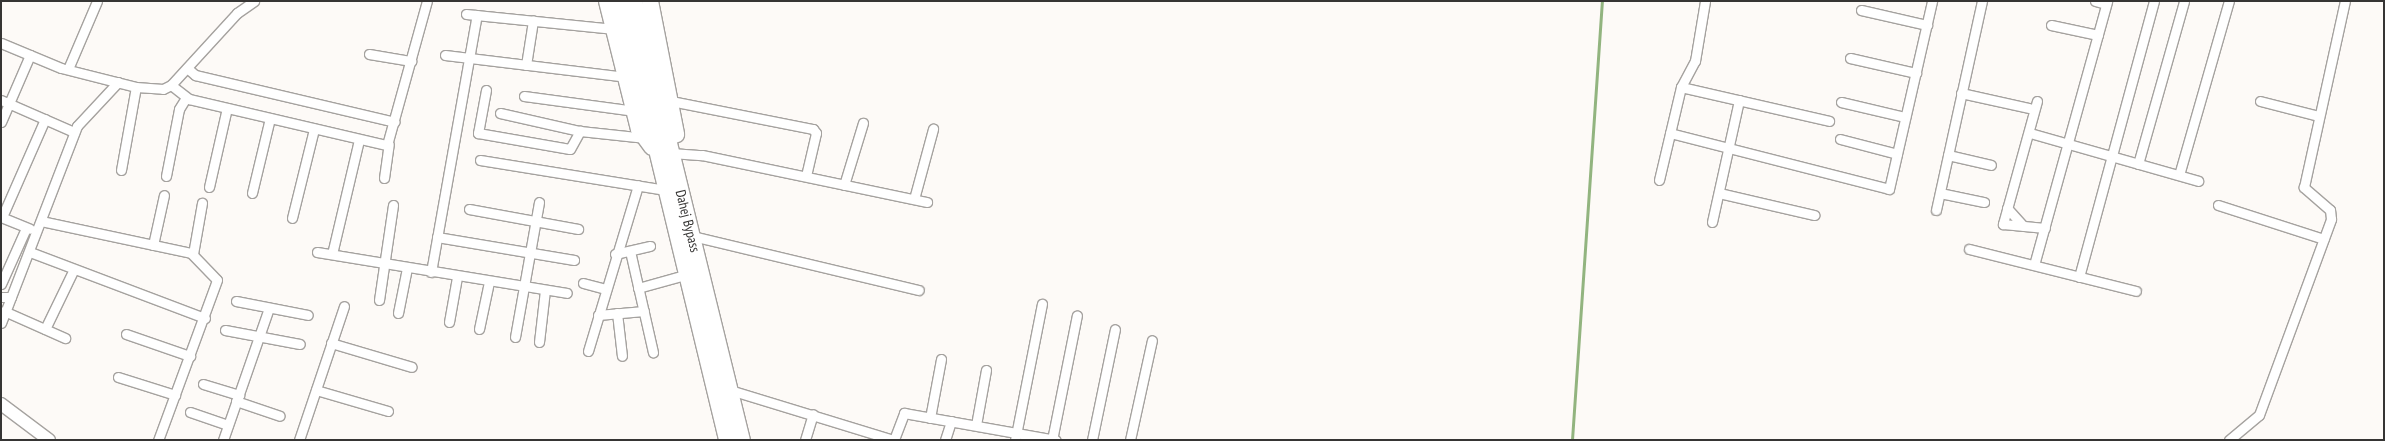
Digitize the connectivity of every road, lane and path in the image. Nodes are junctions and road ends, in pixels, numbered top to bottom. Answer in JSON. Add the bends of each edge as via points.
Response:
{"nodes":[{"id":1,"x":97,"y":1,"type":"edge"},
{"id":2,"x":254,"y":1,"type":"edge"},
{"id":3,"x":427,"y":1,"type":"edge"},
{"id":4,"x":607,"y":1,"type":"edge"},
{"id":5,"x":621,"y":1,"type":"edge"},
{"id":6,"x":634,"y":1,"type":"edge"},
{"id":7,"x":650,"y":1,"type":"edge"},
{"id":8,"x":1705,"y":1,"type":"edge"},
{"id":9,"x":1932,"y":1,"type":"edge"},
{"id":10,"x":1982,"y":1,"type":"edge"},
{"id":11,"x":2095,"y":1,"type":"edge"},
{"id":12,"x":2154,"y":1,"type":"edge"},
{"id":13,"x":2184,"y":1,"type":"edge"},
{"id":14,"x":2228,"y":1,"type":"edge"},
{"id":15,"x":2345,"y":1,"type":"edge"},
{"id":16,"x":2107,"y":3,"type":"edge"},
{"id":17,"x":1861,"y":10,"type":"dead end"},
{"id":18,"x":466,"y":14,"type":"dead end"},
{"id":19,"x":477,"y":15,"type":"junction"},
{"id":20,"x":533,"y":21,"type":"junction"},
{"id":21,"x":1927,"y":25,"type":"junction"},
{"id":22,"x":2052,"y":25,"type":"dead end"},
{"id":23,"x":614,"y":29,"type":"junction"},
{"id":24,"x":2098,"y":35,"type":"junction"},
{"id":25,"x":1,"y":43,"type":"edge"},
{"id":26,"x":370,"y":54,"type":"dead end"},
{"id":27,"x":30,"y":55,"type":"junction"},
{"id":28,"x":445,"y":55,"type":"dead end"},
{"id":29,"x":1850,"y":58,"type":"dead end"},
{"id":30,"x":470,"y":59,"type":"junction"},
{"id":31,"x":411,"y":61,"type":"junction"},
{"id":32,"x":526,"y":65,"type":"junction"},
{"id":33,"x":187,"y":68,"type":"junction"},
{"id":34,"x":68,"y":69,"type":"junction"},
{"id":35,"x":1916,"y":73,"type":"junction"},
{"id":36,"x":626,"y":77,"type":"junction"},
{"id":37,"x":118,"y":82,"type":"junction"},
{"id":38,"x":171,"y":84,"type":"junction"},
{"id":39,"x":1681,"y":86,"type":"junction"},
{"id":40,"x":136,"y":87,"type":"junction"},
{"id":41,"x":486,"y":90,"type":"dead end"},
{"id":42,"x":1962,"y":93,"type":"junction"},
{"id":43,"x":524,"y":96,"type":"dead end"},
{"id":44,"x":186,"y":98,"type":"junction"},
{"id":45,"x":1739,"y":100,"type":"junction"},
{"id":46,"x":671,"y":101,"type":"junction"},
{"id":47,"x":2037,"y":101,"type":"dead end"},
{"id":48,"x":2260,"y":101,"type":"dead end"},
{"id":49,"x":5,"y":102,"type":"edge"},
{"id":50,"x":1842,"y":102,"type":"dead end"},
{"id":51,"x":227,"y":108,"type":"junction"},
{"id":52,"x":2029,"y":108,"type":"dead end"},
{"id":53,"x":635,"y":111,"type":"junction"},
{"id":54,"x":500,"y":113,"type":"dead end"},
{"id":55,"x":2319,"y":116,"type":"junction"},
{"id":56,"x":1905,"y":117,"type":"junction"},
{"id":57,"x":270,"y":118,"type":"junction"},
{"id":58,"x":45,"y":119,"type":"junction"},
{"id":59,"x":1829,"y":121,"type":"dead end"},
{"id":60,"x":1,"y":122,"type":"edge"},
{"id":61,"x":395,"y":122,"type":"junction"},
{"id":62,"x":863,"y":123,"type":"dead end"},
{"id":63,"x":314,"y":129,"type":"junction"},
{"id":64,"x":933,"y":129,"type":"dead end"},
{"id":65,"x":580,"y":131,"type":"junction"},
{"id":66,"x":74,"y":132,"type":"junction"},
{"id":67,"x":1670,"y":133,"type":"junction"},
{"id":68,"x":2030,"y":133,"type":"junction"},
{"id":69,"x":646,"y":138,"type":"junction"},
{"id":70,"x":1840,"y":139,"type":"dead end"},
{"id":71,"x":358,"y":140,"type":"junction"},
{"id":72,"x":389,"y":144,"type":"junction"},
{"id":73,"x":2068,"y":144,"type":"junction"},
{"id":74,"x":1729,"y":147,"type":"junction"},
{"id":75,"x":1897,"y":154,"type":"junction"},
{"id":76,"x":1948,"y":155,"type":"junction"},
{"id":77,"x":2111,"y":156,"type":"junction"},
{"id":78,"x":480,"y":160,"type":"dead end"},
{"id":79,"x":2138,"y":164,"type":"junction"},
{"id":80,"x":1991,"y":165,"type":"dead end"},
{"id":81,"x":669,"y":168,"type":"junction"},
{"id":82,"x":121,"y":170,"type":"dead end"},
{"id":83,"x":2179,"y":175,"type":"junction"},
{"id":84,"x":166,"y":176,"type":"dead end"},
{"id":85,"x":806,"y":176,"type":"junction"},
{"id":86,"x":384,"y":178,"type":"dead end"},
{"id":87,"x":1659,"y":180,"type":"dead end"},
{"id":88,"x":2198,"y":181,"type":"dead end"},
{"id":89,"x":844,"y":185,"type":"junction"},
{"id":90,"x":638,"y":186,"type":"junction"},
{"id":91,"x":209,"y":187,"type":"dead end"},
{"id":92,"x":252,"y":193,"type":"dead end"},
{"id":93,"x":1719,"y":193,"type":"junction"},
{"id":94,"x":1940,"y":193,"type":"junction"},
{"id":95,"x":164,"y":195,"type":"dead end"},
{"id":96,"x":914,"y":199,"type":"junction"},
{"id":97,"x":539,"y":202,"type":"dead end"},
{"id":98,"x":927,"y":202,"type":"dead end"},
{"id":99,"x":1984,"y":202,"type":"dead end"},
{"id":100,"x":202,"y":203,"type":"dead end"},
{"id":101,"x":393,"y":204,"type":"dead end"},
{"id":102,"x":2218,"y":205,"type":"dead end"},
{"id":103,"x":2007,"y":208,"type":"junction"},
{"id":104,"x":469,"y":209,"type":"dead end"},
{"id":105,"x":1936,"y":210,"type":"dead end"},
{"id":106,"x":1814,"y":215,"type":"dead end"},
{"id":107,"x":1,"y":217,"type":"edge"},
{"id":108,"x":292,"y":218,"type":"dead end"},
{"id":109,"x":41,"y":221,"type":"junction"},
{"id":110,"x":535,"y":221,"type":"junction"},
{"id":111,"x":1712,"y":222,"type":"dead end"},
{"id":112,"x":2023,"y":226,"type":"junction"},
{"id":113,"x":26,"y":228,"type":"junction"},
{"id":114,"x":2045,"y":228,"type":"junction"},
{"id":115,"x":578,"y":229,"type":"dead end"},
{"id":116,"x":37,"y":232,"type":"junction"},
{"id":117,"x":692,"y":236,"type":"junction"},
{"id":118,"x":437,"y":237,"type":"junction"},
{"id":119,"x":2324,"y":239,"type":"junction"},
{"id":120,"x":153,"y":245,"type":"junction"},
{"id":121,"x":650,"y":246,"type":"dead end"},
{"id":122,"x":1969,"y":249,"type":"dead end"},
{"id":123,"x":630,"y":251,"type":"junction"},
{"id":124,"x":30,"y":252,"type":"junction"},
{"id":125,"x":317,"y":252,"type":"dead end"},
{"id":126,"x":530,"y":253,"type":"junction"},
{"id":127,"x":193,"y":254,"type":"junction"},
{"id":128,"x":332,"y":254,"type":"junction"},
{"id":129,"x":615,"y":254,"type":"junction"},
{"id":130,"x":574,"y":260,"type":"dead end"},
{"id":131,"x":384,"y":264,"type":"junction"},
{"id":132,"x":2034,"y":266,"type":"junction"},
{"id":133,"x":407,"y":268,"type":"junction"},
{"id":134,"x":73,"y":271,"type":"junction"},
{"id":135,"x":430,"y":272,"type":"junction"},
{"id":136,"x":685,"y":276,"type":"junction"},
{"id":137,"x":457,"y":277,"type":"junction"},
{"id":138,"x":2079,"y":277,"type":"junction"},
{"id":139,"x":489,"y":282,"type":"junction"},
{"id":140,"x":583,"y":282,"type":"dead end"},
{"id":141,"x":1,"y":284,"type":"edge"},
{"id":142,"x":524,"y":288,"type":"junction"},
{"id":143,"x":638,"y":288,"type":"junction"},
{"id":144,"x":605,"y":289,"type":"junction"},
{"id":145,"x":545,"y":290,"type":"junction"},
{"id":146,"x":919,"y":290,"type":"dead end"},
{"id":147,"x":2136,"y":291,"type":"dead end"},
{"id":148,"x":567,"y":293,"type":"dead end"},
{"id":149,"x":1,"y":297,"type":"edge"},
{"id":150,"x":11,"y":297,"type":"junction"},
{"id":151,"x":379,"y":300,"type":"dead end"},
{"id":152,"x":236,"y":301,"type":"dead end"},
{"id":153,"x":1042,"y":304,"type":"dead end"},
{"id":154,"x":344,"y":306,"type":"dead end"},
{"id":155,"x":269,"y":308,"type":"junction"},
{"id":156,"x":4,"y":311,"type":"junction"},
{"id":157,"x":644,"y":311,"type":"junction"},
{"id":158,"x":398,"y":313,"type":"dead end"},
{"id":159,"x":617,"y":313,"type":"junction"},
{"id":160,"x":308,"y":315,"type":"dead end"},
{"id":161,"x":598,"y":315,"type":"junction"},
{"id":162,"x":1078,"y":315,"type":"dead end"},
{"id":163,"x":204,"y":318,"type":"junction"},
{"id":164,"x":449,"y":322,"type":"dead end"},
{"id":165,"x":1,"y":323,"type":"edge"},
{"id":166,"x":45,"y":329,"type":"junction"},
{"id":167,"x":479,"y":329,"type":"dead end"},
{"id":168,"x":1116,"y":329,"type":"dead end"},
{"id":169,"x":224,"y":330,"type":"dead end"},
{"id":170,"x":126,"y":334,"type":"dead end"},
{"id":171,"x":259,"y":337,"type":"junction"},
{"id":172,"x":515,"y":337,"type":"dead end"},
{"id":173,"x":65,"y":338,"type":"dead end"},
{"id":174,"x":1152,"y":340,"type":"dead end"},
{"id":175,"x":539,"y":342,"type":"dead end"},
{"id":176,"x":332,"y":343,"type":"junction"},
{"id":177,"x":300,"y":344,"type":"dead end"},
{"id":178,"x":588,"y":351,"type":"dead end"},
{"id":179,"x":653,"y":352,"type":"dead end"},
{"id":180,"x":190,"y":356,"type":"junction"},
{"id":181,"x":622,"y":356,"type":"dead end"},
{"id":182,"x":941,"y":359,"type":"dead end"},
{"id":183,"x":412,"y":367,"type":"dead end"},
{"id":184,"x":986,"y":370,"type":"dead end"},
{"id":185,"x":118,"y":376,"type":"dead end"},
{"id":186,"x":203,"y":384,"type":"dead end"},
{"id":187,"x":316,"y":390,"type":"junction"},
{"id":188,"x":730,"y":390,"type":"junction"},
{"id":189,"x":175,"y":395,"type":"junction"},
{"id":190,"x":237,"y":398,"type":"junction"},
{"id":191,"x":1,"y":404,"type":"edge"},
{"id":192,"x":388,"y":411,"type":"dead end"},
{"id":193,"x":190,"y":412,"type":"dead end"},
{"id":194,"x":813,"y":414,"type":"junction"},
{"id":195,"x":280,"y":416,"type":"dead end"},
{"id":196,"x":930,"y":418,"type":"junction"},
{"id":197,"x":951,"y":421,"type":"junction"},
{"id":198,"x":976,"y":425,"type":"junction"},
{"id":199,"x":228,"y":426,"type":"junction"},
{"id":200,"x":1016,"y":436,"type":"edge"},
{"id":201,"x":303,"y":439,"type":"edge"},
{"id":202,"x":894,"y":439,"type":"edge"},
{"id":203,"x":1053,"y":439,"type":"edge"},
{"id":204,"x":49,"y":440,"type":"edge"},
{"id":205,"x":158,"y":440,"type":"edge"},
{"id":206,"x":223,"y":440,"type":"edge"},
{"id":207,"x":727,"y":440,"type":"edge"},
{"id":208,"x":742,"y":440,"type":"edge"},
{"id":209,"x":806,"y":440,"type":"edge"},
{"id":210,"x":945,"y":440,"type":"edge"},
{"id":211,"x":1092,"y":440,"type":"edge"},
{"id":212,"x":1130,"y":440,"type":"edge"},
{"id":213,"x":2229,"y":440,"type":"edge"}],
"edges":[{"from":1,"to":34,"type":"street"},
{"from":2,"to":33,"type":"street","via":[[237,13]]},
{"from":3,"to":31,"type":"street"},
{"from":4,"to":23,"type":"highway"},
{"from":5,"to":81,"type":"highway","name":"Dahej Bypass"},
{"from":6,"to":81,"type":"highway","name":"Dahej Bypass"},
{"from":7,"to":46,"type":"highway"},
{"from":8,"to":39,"type":"street","via":[[1695,61]]},
{"from":9,"to":21,"type":"street"},
{"from":10,"to":42,"type":"street"},
{"from":11,"to":16,"type":"street"},
{"from":12,"to":77,"type":"street"},
{"from":13,"to":79,"type":"street"},
{"from":14,"to":83,"type":"street"},
{"from":15,"to":55,"type":"street"},
{"from":16,"to":24,"type":"street"},
{"from":17,"to":21,"type":"street"},
{"from":18,"to":19,"type":"street"},
{"from":19,"to":20,"type":"street"},
{"from":19,"to":30,"type":"street"},
{"from":20,"to":23,"type":"street"},
{"from":20,"to":32,"type":"street"},
{"from":21,"to":35,"type":"street"},
{"from":22,"to":24,"type":"street"},
{"from":23,"to":36,"type":"highway"},
{"from":24,"to":73,"type":"street"},
{"from":25,"to":27,"type":"street"},
{"from":26,"to":31,"type":"street"},
{"from":27,"to":34,"type":"street"},
{"from":27,"to":49,"type":"street"},
{"from":28,"to":30,"type":"street"},
{"from":29,"to":35,"type":"street"},
{"from":30,"to":32,"type":"street"},
{"from":30,"to":118,"type":"street"},
{"from":31,"to":61,"type":"street"},
{"from":32,"to":36,"type":"street"},
{"from":33,"to":38,"type":"street"},
{"from":33,"to":61,"type":"street","via":[[195,75],[248,89]]},
{"from":34,"to":37,"type":"street"},
{"from":35,"to":56,"type":"street"},
{"from":36,"to":53,"type":"highway"},
{"from":37,"to":40,"type":"street"},
{"from":37,"to":66,"type":"street"},
{"from":38,"to":40,"type":"street","via":[[163,89]]},
{"from":38,"to":44,"type":"street"},
{"from":39,"to":45,"type":"street"},
{"from":39,"to":67,"type":"street"},
{"from":40,"to":82,"type":"street"},
{"from":41,"to":65,"type":"street","via":[[478,134],[570,149]]},
{"from":42,"to":52,"type":"street"},
{"from":42,"to":76,"type":"street"},
{"from":43,"to":53,"type":"street"},
{"from":44,"to":51,"type":"street"},
{"from":44,"to":84,"type":"street","via":[[179,109]]},
{"from":45,"to":59,"type":"street"},
{"from":45,"to":74,"type":"street"},
{"from":46,"to":81,"type":"highway"},
{"from":46,"to":85,"type":"street","via":[[813,129],[816,133]]},
{"from":47,"to":68,"type":"street"},
{"from":48,"to":55,"type":"street"},
{"from":49,"to":58,"type":"street"},
{"from":49,"to":60,"type":"street"},
{"from":50,"to":56,"type":"street"},
{"from":51,"to":57,"type":"street"},
{"from":51,"to":91,"type":"street"},
{"from":53,"to":69,"type":"highway"},
{"from":54,"to":65,"type":"street"},
{"from":55,"to":119,"type":"street","via":[[2304,187],[2330,210],[2332,218]]},
{"from":56,"to":75,"type":"street"},
{"from":57,"to":63,"type":"street"},
{"from":57,"to":92,"type":"street"},
{"from":58,"to":66,"type":"street"},
{"from":58,"to":107,"type":"street"},
{"from":61,"to":72,"type":"street"},
{"from":62,"to":89,"type":"street"},
{"from":63,"to":71,"type":"street"},
{"from":63,"to":108,"type":"street"},
{"from":64,"to":96,"type":"street"},
{"from":65,"to":69,"type":"street"},
{"from":66,"to":109,"type":"street"},
{"from":67,"to":74,"type":"street"},
{"from":67,"to":87,"type":"street"},
{"from":68,"to":73,"type":"street"},
{"from":68,"to":103,"type":"street"},
{"from":69,"to":81,"type":"highway"},
{"from":70,"to":75,"type":"street"},
{"from":71,"to":72,"type":"street"},
{"from":71,"to":128,"type":"street"},
{"from":72,"to":86,"type":"street"},
{"from":73,"to":77,"type":"street"},
{"from":73,"to":114,"type":"street"},
{"from":74,"to":75,"type":"street","via":[[1889,189]]},
{"from":74,"to":93,"type":"street"},
{"from":76,"to":80,"type":"street"},
{"from":76,"to":94,"type":"street"},
{"from":77,"to":79,"type":"street"},
{"from":77,"to":138,"type":"street"},
{"from":78,"to":90,"type":"street"},
{"from":79,"to":83,"type":"street"},
{"from":81,"to":85,"type":"street"},
{"from":81,"to":90,"type":"street"},
{"from":81,"to":117,"type":"highway","name":"Dahej Bypass"},
{"from":81,"to":136,"type":"highway","name":"Dahej Bypass"},
{"from":83,"to":88,"type":"street"},
{"from":85,"to":89,"type":"street"},
{"from":89,"to":96,"type":"street"},
{"from":90,"to":129,"type":"street"},
{"from":93,"to":106,"type":"street"},
{"from":93,"to":111,"type":"street"},
{"from":94,"to":99,"type":"street"},
{"from":94,"to":105,"type":"street"},
{"from":95,"to":120,"type":"street"},
{"from":96,"to":98,"type":"street"},
{"from":97,"to":110,"type":"street"},
{"from":100,"to":127,"type":"street"},
{"from":101,"to":131,"type":"street"},
{"from":102,"to":119,"type":"street"},
{"from":103,"to":112,"type":"street"},
{"from":103,"to":112,"type":"street","via":[[2003,224]]},
{"from":104,"to":110,"type":"street"},
{"from":107,"to":113,"type":"street"},
{"from":109,"to":116,"type":"street"},
{"from":109,"to":120,"type":"street"},
{"from":110,"to":115,"type":"street"},
{"from":110,"to":126,"type":"street"},
{"from":112,"to":114,"type":"street"},
{"from":113,"to":116,"type":"street"},
{"from":113,"to":141,"type":"street"},
{"from":114,"to":132,"type":"street"},
{"from":116,"to":124,"type":"street"},
{"from":117,"to":146,"type":"street"},
{"from":117,"to":188,"type":"highway","name":"Dahej Bypass"},
{"from":118,"to":126,"type":"street"},
{"from":118,"to":135,"type":"street"},
{"from":119,"to":213,"type":"street","via":[[2259,415]]},
{"from":120,"to":127,"type":"street"},
{"from":121,"to":123,"type":"street"},
{"from":122,"to":132,"type":"street"},
{"from":123,"to":129,"type":"street"},
{"from":123,"to":143,"type":"street"},
{"from":124,"to":134,"type":"street"},
{"from":124,"to":150,"type":"street"},
{"from":125,"to":128,"type":"street"},
{"from":126,"to":130,"type":"street"},
{"from":126,"to":142,"type":"street"},
{"from":127,"to":163,"type":"street","via":[[218,282]]},
{"from":128,"to":131,"type":"street"},
{"from":129,"to":144,"type":"street"},
{"from":131,"to":133,"type":"street"},
{"from":131,"to":151,"type":"street"},
{"from":132,"to":138,"type":"street"},
{"from":133,"to":135,"type":"street"},
{"from":133,"to":158,"type":"street"},
{"from":134,"to":163,"type":"street"},
{"from":134,"to":166,"type":"street"},
{"from":135,"to":137,"type":"street"},
{"from":136,"to":143,"type":"street"},
{"from":136,"to":207,"type":"highway","name":"Dahej Bypass"},
{"from":137,"to":139,"type":"street"},
{"from":137,"to":164,"type":"street"},
{"from":138,"to":147,"type":"street"},
{"from":139,"to":142,"type":"street"},
{"from":139,"to":167,"type":"street"},
{"from":140,"to":144,"type":"street"},
{"from":142,"to":145,"type":"street"},
{"from":142,"to":172,"type":"street"},
{"from":143,"to":157,"type":"street"},
{"from":144,"to":161,"type":"street"},
{"from":145,"to":148,"type":"street"},
{"from":145,"to":175,"type":"street"},
{"from":149,"to":150,"type":"street"},
{"from":150,"to":156,"type":"street"},
{"from":152,"to":155,"type":"street"},
{"from":153,"to":200,"type":"street"},
{"from":154,"to":176,"type":"street"},
{"from":155,"to":160,"type":"street"},
{"from":155,"to":171,"type":"street"},
{"from":156,"to":165,"type":"street"},
{"from":156,"to":166,"type":"street"},
{"from":157,"to":159,"type":"street"},
{"from":157,"to":179,"type":"street"},
{"from":159,"to":161,"type":"street"},
{"from":159,"to":181,"type":"street"},
{"from":161,"to":178,"type":"street"},
{"from":162,"to":203,"type":"street"},
{"from":163,"to":180,"type":"street"},
{"from":166,"to":173,"type":"street"},
{"from":168,"to":211,"type":"street"},
{"from":169,"to":171,"type":"street"},
{"from":170,"to":180,"type":"street"},
{"from":171,"to":177,"type":"street"},
{"from":171,"to":190,"type":"street"},
{"from":174,"to":212,"type":"street"},
{"from":176,"to":183,"type":"street"},
{"from":176,"to":187,"type":"street"},
{"from":180,"to":189,"type":"street"},
{"from":182,"to":196,"type":"street"},
{"from":184,"to":198,"type":"street"},
{"from":185,"to":189,"type":"street"},
{"from":186,"to":190,"type":"street"},
{"from":187,"to":192,"type":"street"},
{"from":187,"to":201,"type":"street"},
{"from":188,"to":194,"type":"street"},
{"from":188,"to":208,"type":"highway","name":"Dahej Bypass"},
{"from":189,"to":205,"type":"street"},
{"from":190,"to":195,"type":"street"},
{"from":190,"to":199,"type":"street"},
{"from":191,"to":204,"type":"street"},
{"from":193,"to":199,"type":"street"},
{"from":194,"to":202,"type":"street"},
{"from":194,"to":209,"type":"street"},
{"from":196,"to":197,"type":"street"},
{"from":196,"to":202,"type":"street","via":[[904,413]]},
{"from":197,"to":198,"type":"street"},
{"from":197,"to":210,"type":"street"},
{"from":198,"to":200,"type":"street"},
{"from":199,"to":206,"type":"street"},
{"from":200,"to":203,"type":"street"}]}
